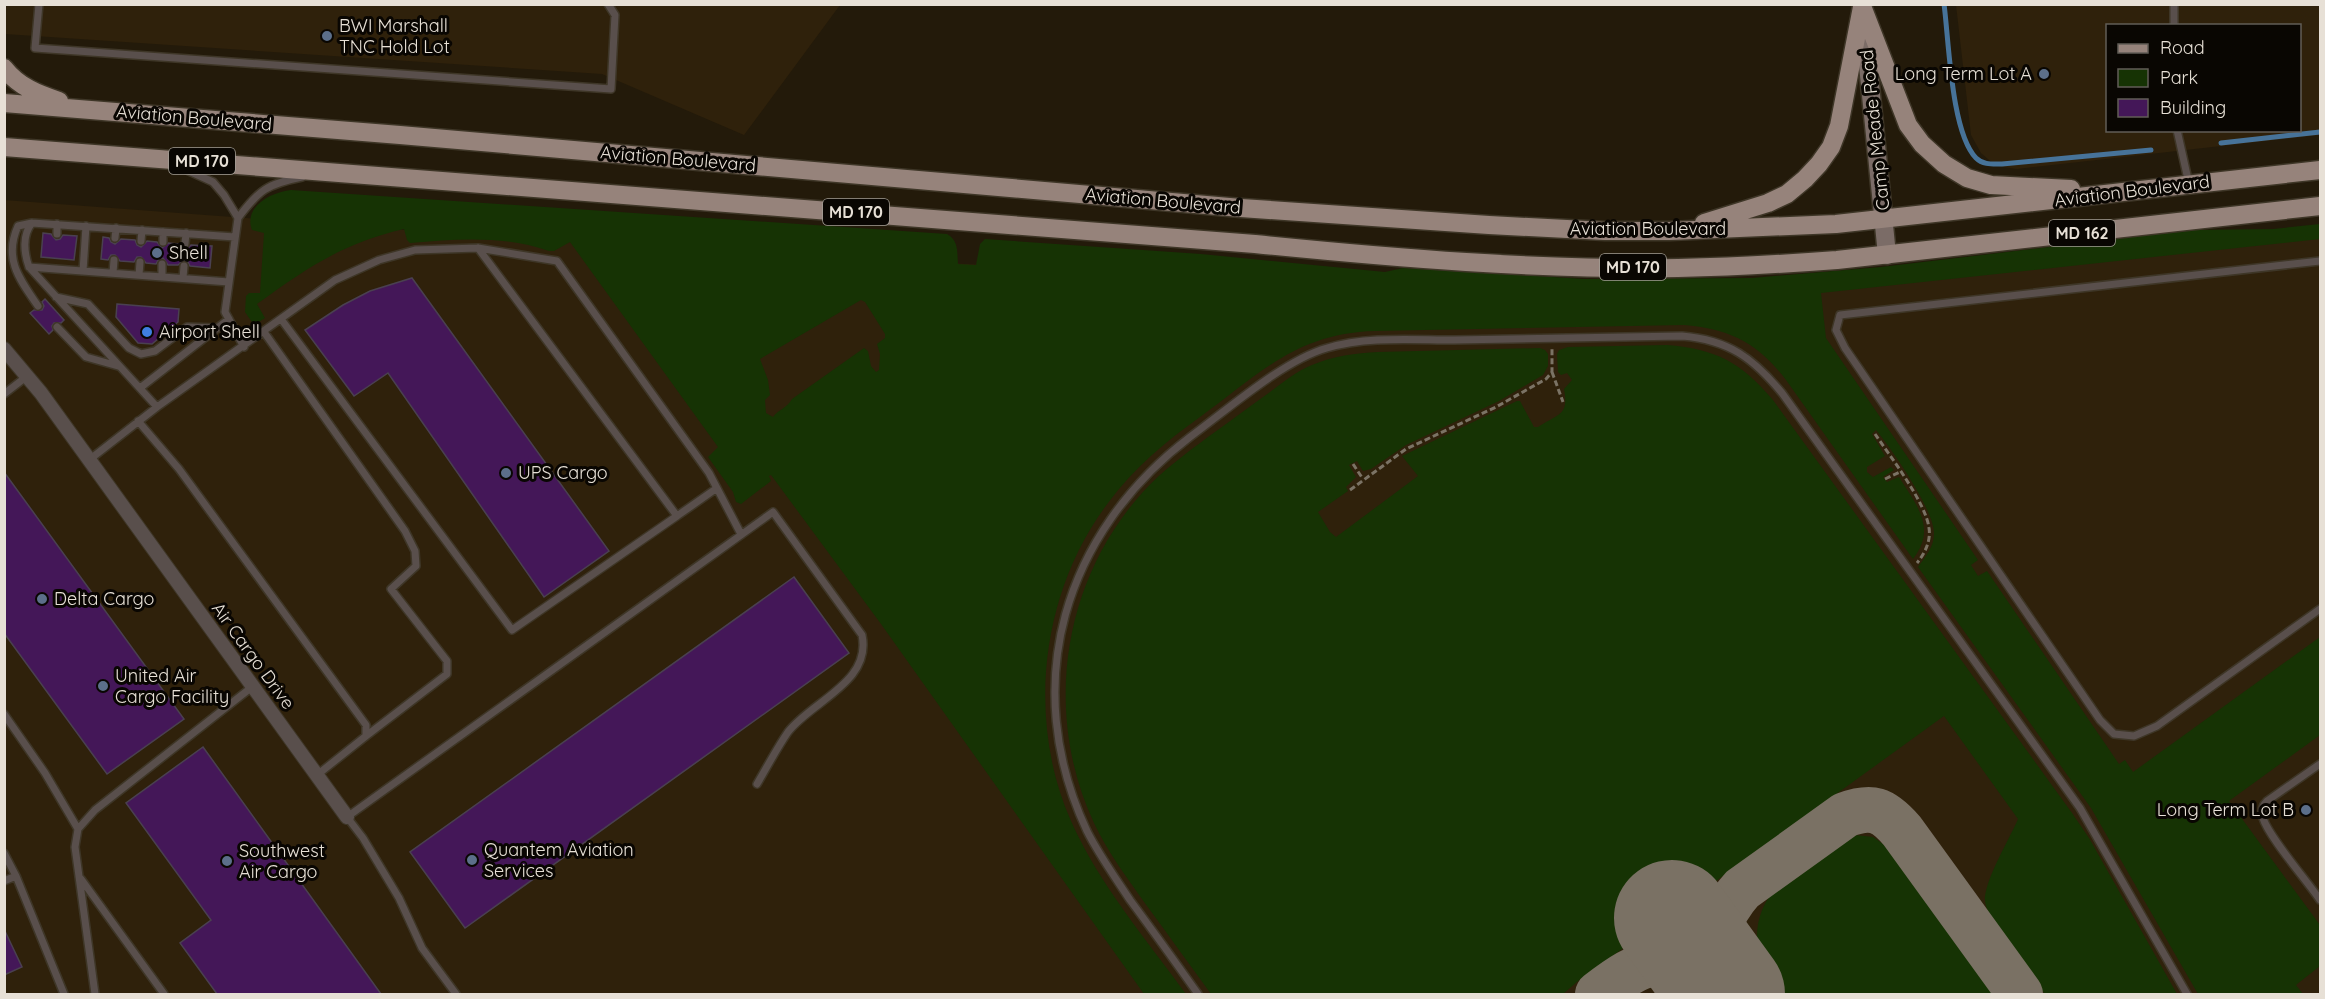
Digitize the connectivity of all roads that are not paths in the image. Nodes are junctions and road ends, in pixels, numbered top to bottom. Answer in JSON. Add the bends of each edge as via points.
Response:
{"nodes":[{"id":1,"x":39,"y":4,"type":"edge"},
{"id":2,"x":608,"y":4,"type":"edge"},
{"id":3,"x":2174,"y":4,"type":"edge"},
{"id":4,"x":1862,"y":5,"type":"edge"},
{"id":5,"x":2174,"y":24,"type":"edge"},
{"id":6,"x":4,"y":68,"type":"edge"},
{"id":7,"x":4,"y":103,"type":"edge"},
{"id":8,"x":84,"y":110,"type":"junction"},
{"id":9,"x":2176,"y":132,"type":"edge"},
{"id":10,"x":4,"y":147,"type":"edge"},
{"id":11,"x":158,"y":158,"type":"junction"},
{"id":12,"x":2320,"y":170,"type":"edge"},
{"id":13,"x":333,"y":171,"type":"junction"},
{"id":14,"x":2189,"y":185,"type":"junction"},
{"id":15,"x":2145,"y":190,"type":"junction"},
{"id":16,"x":2320,"y":206,"type":"edge"},
{"id":17,"x":237,"y":218,"type":"junction"},
{"id":18,"x":1883,"y":220,"type":"junction"},
{"id":19,"x":32,"y":223,"type":"junction"},
{"id":20,"x":57,"y":224,"type":"junction"},
{"id":21,"x":86,"y":226,"type":"junction"},
{"id":22,"x":116,"y":228,"type":"junction"},
{"id":23,"x":142,"y":230,"type":"junction"},
{"id":24,"x":1670,"y":231,"type":"junction"},
{"id":25,"x":164,"y":232,"type":"junction"},
{"id":26,"x":186,"y":233,"type":"junction"},
{"id":27,"x":57,"y":234,"type":"dead end"},
{"id":28,"x":235,"y":237,"type":"junction"},
{"id":29,"x":116,"y":238,"type":"dead end"},
{"id":30,"x":141,"y":241,"type":"dead end"},
{"id":31,"x":163,"y":242,"type":"dead end"},
{"id":32,"x":185,"y":244,"type":"dead end"},
{"id":33,"x":478,"y":248,"type":"junction"},
{"id":34,"x":1887,"y":255,"type":"junction"},
{"id":35,"x":55,"y":258,"type":"dead end"},
{"id":36,"x":114,"y":260,"type":"dead end"},
{"id":37,"x":2320,"y":261,"type":"edge"},
{"id":38,"x":140,"y":262,"type":"dead end"},
{"id":39,"x":162,"y":264,"type":"dead end"},
{"id":40,"x":184,"y":266,"type":"dead end"},
{"id":41,"x":29,"y":267,"type":"junction"},
{"id":42,"x":54,"y":269,"type":"junction"},
{"id":43,"x":83,"y":271,"type":"junction"},
{"id":44,"x":113,"y":273,"type":"junction"},
{"id":45,"x":139,"y":275,"type":"junction"},
{"id":46,"x":162,"y":277,"type":"junction"},
{"id":47,"x":183,"y":279,"type":"junction"},
{"id":48,"x":229,"y":282,"type":"junction"},
{"id":49,"x":56,"y":297,"type":"junction"},
{"id":50,"x":38,"y":306,"type":"dead end"},
{"id":51,"x":229,"y":319,"type":"junction"},
{"id":52,"x":281,"y":320,"type":"junction"},
{"id":53,"x":57,"y":327,"type":"dead end"},
{"id":54,"x":217,"y":328,"type":"junction"},
{"id":55,"x":264,"y":332,"type":"junction"},
{"id":56,"x":244,"y":347,"type":"junction"},
{"id":57,"x":4,"y":349,"type":"edge"},
{"id":58,"x":120,"y":367,"type":"junction"},
{"id":59,"x":26,"y":377,"type":"junction"},
{"id":60,"x":140,"y":388,"type":"junction"},
{"id":61,"x":4,"y":394,"type":"edge"},
{"id":62,"x":156,"y":407,"type":"junction"},
{"id":63,"x":138,"y":421,"type":"junction"},
{"id":64,"x":89,"y":460,"type":"junction"},
{"id":65,"x":717,"y":488,"type":"junction"},
{"id":66,"x":677,"y":516,"type":"junction"},
{"id":67,"x":741,"y":534,"type":"junction"},
{"id":68,"x":2320,"y":609,"type":"edge"},
{"id":69,"x":252,"y":687,"type":"junction"},
{"id":70,"x":4,"y":714,"type":"edge"},
{"id":71,"x":366,"y":736,"type":"junction"},
{"id":72,"x":2320,"y":764,"type":"edge"},
{"id":73,"x":317,"y":775,"type":"junction"},
{"id":74,"x":757,"y":784,"type":"dead end"},
{"id":75,"x":347,"y":817,"type":"junction"},
{"id":76,"x":78,"y":829,"type":"junction"},
{"id":77,"x":4,"y":853,"type":"edge"},
{"id":78,"x":16,"y":876,"type":"junction"},
{"id":79,"x":79,"y":876,"type":"junction"},
{"id":80,"x":4,"y":881,"type":"edge"},
{"id":81,"x":2320,"y":900,"type":"edge"},
{"id":82,"x":64,"y":994,"type":"edge"},
{"id":83,"x":95,"y":994,"type":"edge"},
{"id":84,"x":164,"y":994,"type":"edge"},
{"id":85,"x":456,"y":994,"type":"edge"},
{"id":86,"x":1198,"y":994,"type":"edge"},
{"id":87,"x":2187,"y":994,"type":"edge"}],
"edges":[{"from":1,"to":2,"type":"lane","via":[[35,48],[611,89],[615,15]]},
{"from":3,"to":5,"type":"lane"},
{"from":4,"to":15,"type":"main road","via":[[1908,124],[1944,164],[1967,178],[1991,185]]},
{"from":4,"to":18,"type":"main road","name":"Camp Meade Road"},
{"from":4,"to":24,"type":"main road","number":"MD 170","via":[[1839,126],[1819,164],[1787,194],[1768,203]]},
{"from":6,"to":8,"type":"main road","via":[[32,92]]},
{"from":7,"to":8,"type":"main road","name":"Aviation Boulevard","number":"MD 170"},
{"from":8,"to":24,"type":"main road","name":"Aviation Boulevard","number":"MD 170","via":[[1252,209],[1550,229]]},
{"from":9,"to":14,"type":"lane"},
{"from":10,"to":11,"type":"main road","name":"Aviation Boulevard","number":"MD 170"},
{"from":11,"to":13,"type":"main road","name":"Aviation Boulevard","number":"MD 170"},
{"from":11,"to":17,"type":"lane","via":[[213,182]]},
{"from":12,"to":14,"type":"main road","name":"Aviation Boulevard","number":"MD 162"},
{"from":13,"to":17,"type":"lane","via":[[277,182],[255,195]]},
{"from":13,"to":34,"type":"main road","name":"Aviation Boulevard","number":"MD 170","via":[[1474,262],[1677,268]]},
{"from":14,"to":15,"type":"main road","name":"Aviation Boulevard","number":"MD 162"},
{"from":15,"to":18,"type":"main road","name":"Aviation Boulevard","number":"MD 162"},
{"from":16,"to":34,"type":"main road","name":"Aviation Boulevard","number":"MD 162"},
{"from":17,"to":28,"type":"lane"},
{"from":18,"to":24,"type":"main road","name":"Aviation Boulevard","number":"MD 162"},
{"from":18,"to":34,"type":"main road","name":"Camp Meade Road"},
{"from":19,"to":20,"type":"lane"},
{"from":19,"to":41,"type":"lane","via":[[25,240]]},
{"from":19,"to":50,"type":"lane","via":[[18,226],[12,251],[16,273]]},
{"from":20,"to":21,"type":"lane"},
{"from":20,"to":27,"type":"lane"},
{"from":21,"to":22,"type":"lane"},
{"from":21,"to":43,"type":"lane"},
{"from":22,"to":23,"type":"lane"},
{"from":22,"to":29,"type":"lane"},
{"from":23,"to":25,"type":"lane"},
{"from":23,"to":30,"type":"lane"},
{"from":25,"to":26,"type":"lane"},
{"from":25,"to":31,"type":"lane"},
{"from":26,"to":28,"type":"lane"},
{"from":26,"to":32,"type":"lane"},
{"from":28,"to":48,"type":"lane"},
{"from":33,"to":52,"type":"lane","via":[[415,250],[379,260],[335,280]]},
{"from":33,"to":65,"type":"lane","via":[[557,261]]},
{"from":33,"to":66,"type":"lane"},
{"from":35,"to":42,"type":"lane"},
{"from":36,"to":44,"type":"lane"},
{"from":37,"to":68,"type":"lane","via":[[1839,315],[1836,330],[2110,732],[2134,736],[2157,726]]},
{"from":38,"to":45,"type":"lane"},
{"from":39,"to":46,"type":"lane"},
{"from":40,"to":47,"type":"lane"},
{"from":41,"to":42,"type":"lane"},
{"from":41,"to":49,"type":"lane"},
{"from":42,"to":43,"type":"lane"},
{"from":43,"to":44,"type":"lane"},
{"from":44,"to":45,"type":"lane"},
{"from":45,"to":46,"type":"lane"},
{"from":46,"to":47,"type":"lane"},
{"from":47,"to":48,"type":"lane"},
{"from":48,"to":51,"type":"lane","via":[[225,312]]},
{"from":49,"to":54,"type":"lane","via":[[88,304],[129,348],[141,354],[155,351],[187,327]]},
{"from":49,"to":58,"type":"lane"},
{"from":51,"to":54,"type":"lane"},
{"from":51,"to":56,"type":"lane"},
{"from":52,"to":55,"type":"lane"},
{"from":52,"to":66,"type":"lane","via":[[512,630]]},
{"from":53,"to":58,"type":"lane","via":[[86,357]]},
{"from":54,"to":60,"type":"lane"},
{"from":55,"to":56,"type":"lane"},
{"from":55,"to":71,"type":"lane","via":[[405,531],[415,550],[416,566],[391,589],[447,661],[447,674]]},
{"from":56,"to":62,"type":"lane"},
{"from":57,"to":59,"type":"street","name":"Air Cargo Drive"},
{"from":58,"to":60,"type":"lane"},
{"from":59,"to":61,"type":"lane"},
{"from":59,"to":64,"type":"street","name":"Air Cargo Drive"},
{"from":60,"to":62,"type":"lane"},
{"from":62,"to":63,"type":"lane"},
{"from":63,"to":64,"type":"lane"},
{"from":63,"to":71,"type":"lane","via":[[180,469],[366,725]]},
{"from":64,"to":69,"type":"street","name":"Air Cargo Drive"},
{"from":65,"to":66,"type":"lane"},
{"from":65,"to":67,"type":"lane"},
{"from":67,"to":74,"type":"lane","via":[[773,512],[862,635],[865,647],[852,677],[801,718]]},
{"from":67,"to":75,"type":"lane"},
{"from":69,"to":73,"type":"street","name":"Air Cargo Drive"},
{"from":69,"to":76,"type":"lane","via":[[95,810]]},
{"from":70,"to":76,"type":"lane"},
{"from":71,"to":73,"type":"lane"},
{"from":72,"to":81,"type":"lane","via":[[2266,801],[2262,812],[2267,828]]},
{"from":73,"to":75,"type":"street","name":"Air Cargo Drive"},
{"from":75,"to":85,"type":"lane","name":"Air Cargo Drive","via":[[399,898],[422,948]]},
{"from":76,"to":79,"type":"lane","via":[[75,842]]},
{"from":77,"to":78,"type":"lane"},
{"from":78,"to":80,"type":"lane"},
{"from":78,"to":82,"type":"lane"},
{"from":79,"to":83,"type":"lane"},
{"from":79,"to":84,"type":"lane"},
{"from":86,"to":87,"type":"lane","via":[[1102,860],[1075,803],[1062,760],[1056,713],[1058,651],[1073,591],[1099,534],[1126,497],[1158,463],[1284,369],[1310,354],[1340,345],[1689,337],[1712,340],[1741,353],[1782,393],[2080,808]]}]}
